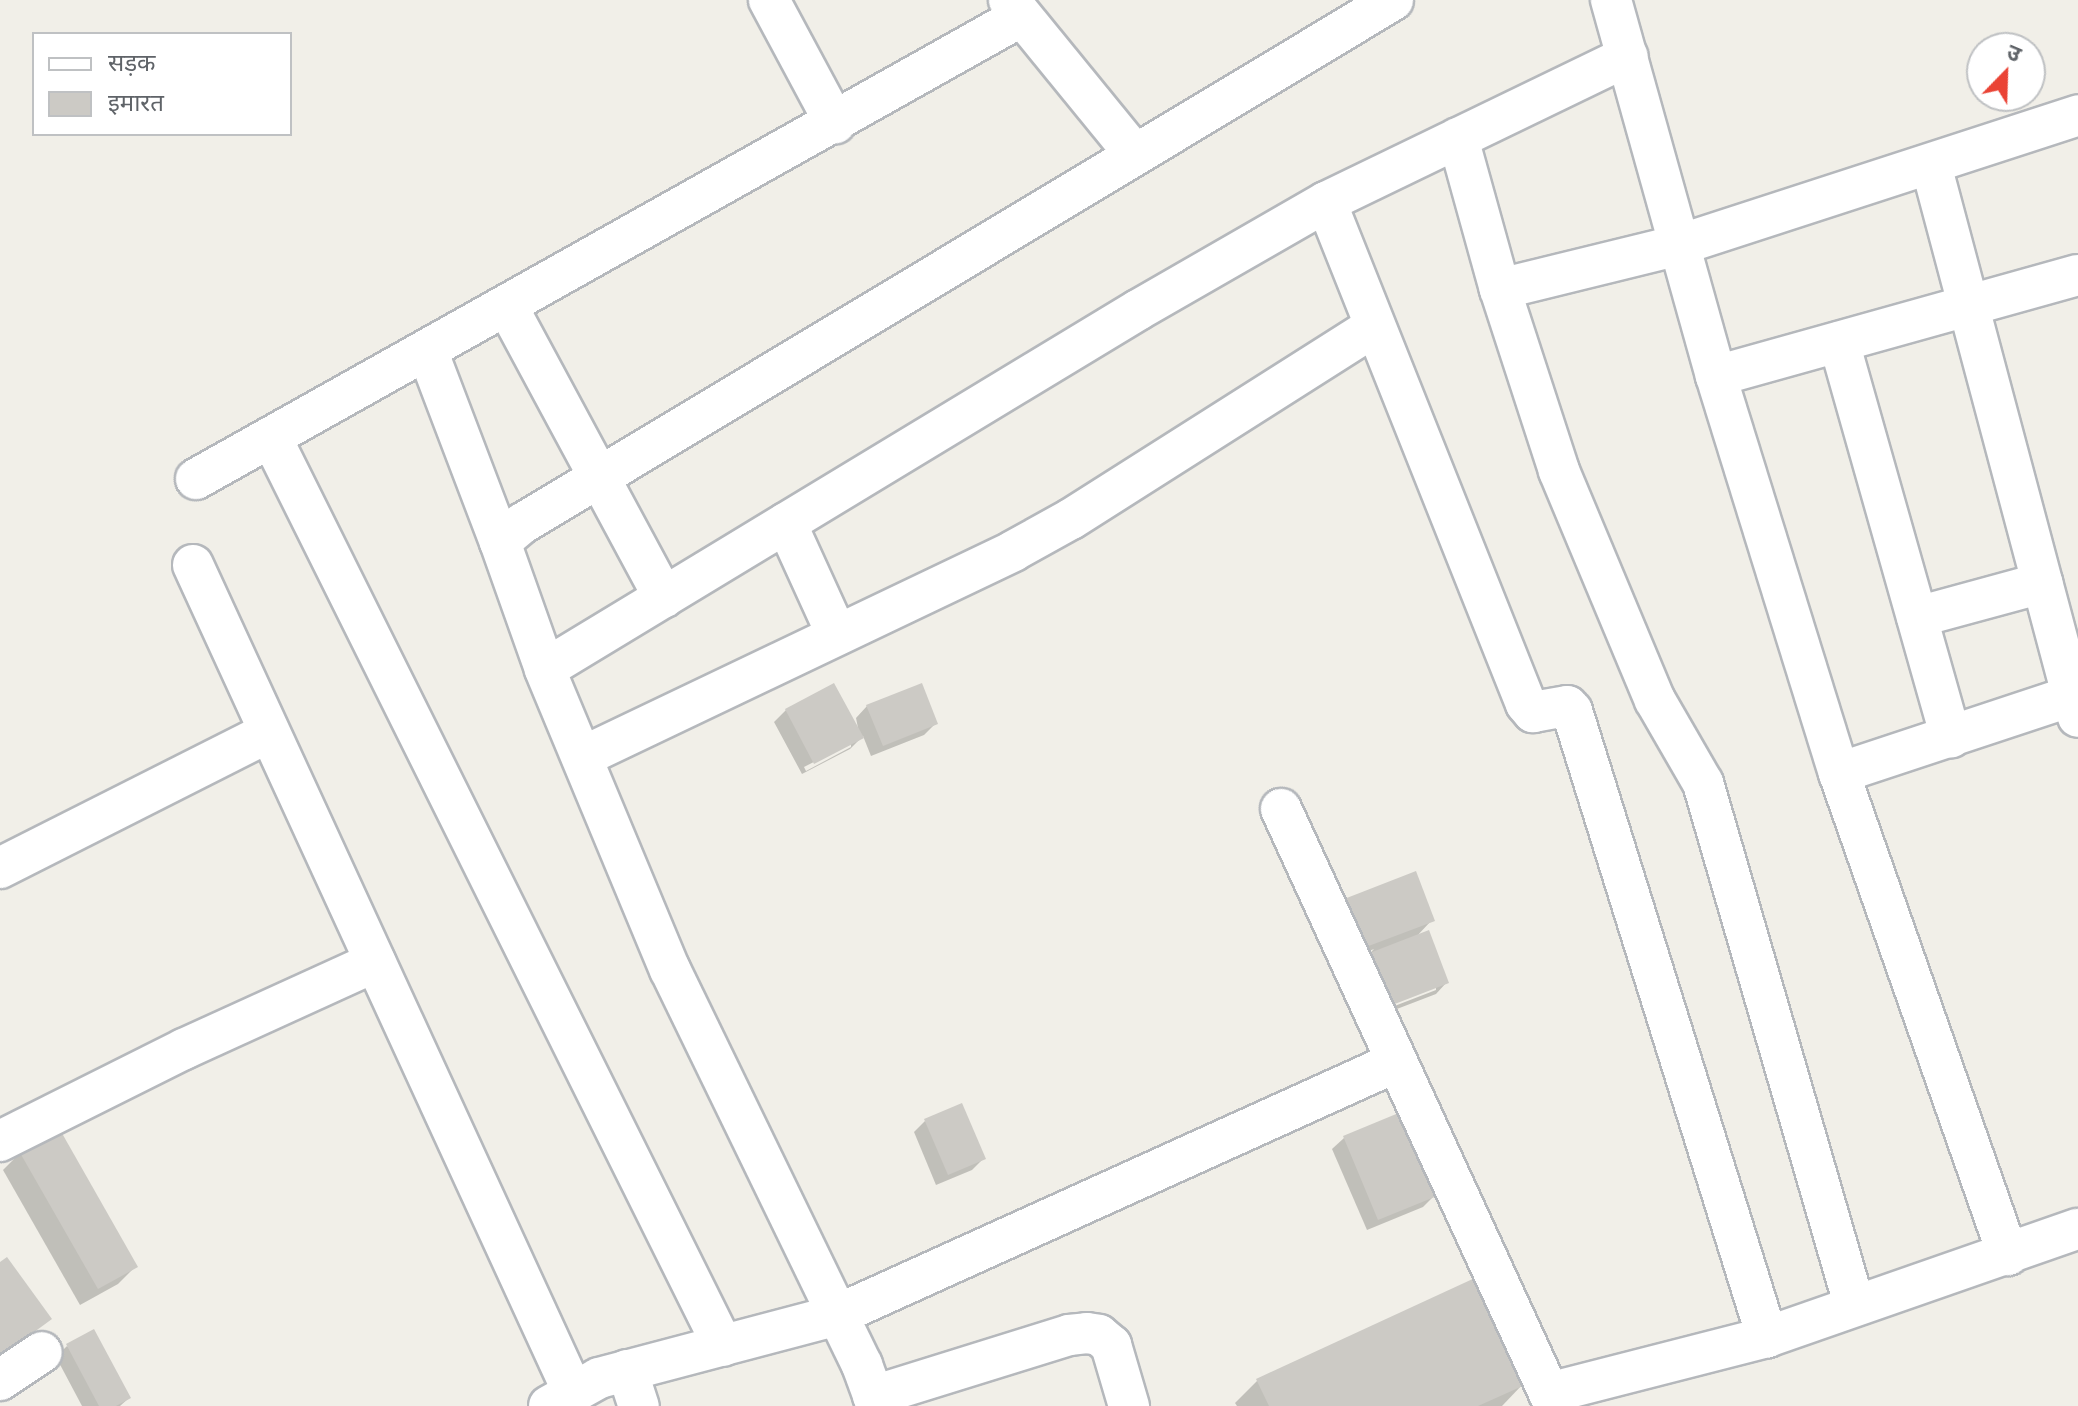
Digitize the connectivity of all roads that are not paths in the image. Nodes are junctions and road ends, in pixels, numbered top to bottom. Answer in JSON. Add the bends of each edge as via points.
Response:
{"nodes":[{"id":1,"x":769,"y":0,"type":"edge"},
{"id":2,"x":1393,"y":0,"type":"edge"},
{"id":3,"x":1620,"y":3,"type":"edge"},
{"id":4,"x":1015,"y":9,"type":"edge"},
{"id":5,"x":1628,"y":56,"type":"junction"},
{"id":6,"x":2078,"y":115,"type":"edge"},
{"id":7,"x":835,"y":123,"type":"junction"},
{"id":8,"x":1458,"y":138,"type":"junction"},
{"id":9,"x":1134,"y":153,"type":"junction"},
{"id":10,"x":1931,"y":165,"type":"junction"},
{"id":11,"x":1326,"y":202,"type":"junction"},
{"id":12,"x":1679,"y":245,"type":"junction"},
{"id":13,"x":2078,"y":275,"type":"edge"},
{"id":14,"x":1500,"y":289,"type":"junction"},
{"id":15,"x":507,"y":306,"type":"junction"},
{"id":16,"x":1969,"y":306,"type":"junction"},
{"id":17,"x":1374,"y":327,"type":"junction"},
{"id":18,"x":1839,"y":342,"type":"junction"},
{"id":19,"x":427,"y":350,"type":"junction"},
{"id":20,"x":1716,"y":376,"type":"junction"},
{"id":21,"x":271,"y":437,"type":"junction"},
{"id":22,"x":196,"y":479,"type":"dead end"},
{"id":23,"x":600,"y":481,"type":"junction"},
{"id":24,"x":786,"y":523,"type":"junction"},
{"id":25,"x":500,"y":542,"type":"junction"},
{"id":26,"x":193,"y":565,"type":"dead end"},
{"id":27,"x":2042,"y":583,"type":"junction"},
{"id":28,"x":664,"y":597,"type":"junction"},
{"id":29,"x":1917,"y":617,"type":"junction"},
{"id":30,"x":837,"y":635,"type":"junction"},
{"id":31,"x":545,"y":669,"type":"junction"},
{"id":32,"x":2076,"y":702,"type":"edge"},
{"id":33,"x":269,"y":732,"type":"junction"},
{"id":34,"x":1951,"y":737,"type":"junction"},
{"id":35,"x":582,"y":757,"type":"junction"},
{"id":36,"x":1839,"y":773,"type":"junction"},
{"id":37,"x":1281,"y":809,"type":"dead end"},
{"id":38,"x":0,"y":868,"type":"edge"},
{"id":39,"x":375,"y":962,"type":"junction"},
{"id":40,"x":1396,"y":1062,"type":"junction"},
{"id":41,"x":0,"y":1141,"type":"edge"},
{"id":42,"x":2078,"y":1229,"type":"edge"},
{"id":43,"x":2008,"y":1255,"type":"junction"},
{"id":44,"x":1854,"y":1304,"type":"junction"},
{"id":45,"x":837,"y":1315,"type":"junction"},
{"id":46,"x":1767,"y":1337,"type":"junction"},
{"id":47,"x":723,"y":1346,"type":"junction"},
{"id":48,"x":42,"y":1352,"type":"dead end"},
{"id":49,"x":0,"y":1380,"type":"edge"},
{"id":50,"x":633,"y":1388,"type":"edge"},
{"id":51,"x":561,"y":1399,"type":"edge"},
{"id":52,"x":1552,"y":1400,"type":"edge"},
{"id":53,"x":875,"y":1401,"type":"edge"},
{"id":54,"x":1129,"y":1406,"type":"edge"}],
"edges":[{"from":1,"to":7,"type":"street"},
{"from":2,"to":9,"type":"street"},
{"from":3,"to":5,"type":"street"},
{"from":4,"to":7,"type":"street"},
{"from":4,"to":9,"type":"street"},
{"from":5,"to":8,"type":"street"},
{"from":5,"to":12,"type":"street"},
{"from":6,"to":10,"type":"street"},
{"from":7,"to":15,"type":"street"},
{"from":8,"to":11,"type":"street"},
{"from":8,"to":14,"type":"street"},
{"from":9,"to":23,"type":"street"},
{"from":10,"to":12,"type":"street"},
{"from":10,"to":16,"type":"street"},
{"from":11,"to":17,"type":"street"},
{"from":11,"to":24,"type":"street"},
{"from":12,"to":14,"type":"street"},
{"from":12,"to":20,"type":"street"},
{"from":13,"to":16,"type":"street"},
{"from":14,"to":44,"type":"street","via":[[1559,471],[1655,700],[1703,783]]},
{"from":15,"to":19,"type":"street"},
{"from":15,"to":23,"type":"street"},
{"from":16,"to":18,"type":"street"},
{"from":16,"to":27,"type":"street"},
{"from":17,"to":30,"type":"street","via":[[1071,519]]},
{"from":17,"to":46,"type":"street","via":[[1526,704],[1533,712],[1567,706],[1572,711]]},
{"from":18,"to":20,"type":"street"},
{"from":18,"to":29,"type":"street"},
{"from":19,"to":21,"type":"street"},
{"from":19,"to":25,"type":"street"},
{"from":20,"to":36,"type":"street"},
{"from":21,"to":22,"type":"street"},
{"from":21,"to":47,"type":"street"},
{"from":23,"to":25,"type":"street","via":[[523,523]]},
{"from":23,"to":28,"type":"street"},
{"from":24,"to":28,"type":"street"},
{"from":24,"to":30,"type":"street"},
{"from":25,"to":31,"type":"street"},
{"from":26,"to":33,"type":"street"},
{"from":27,"to":29,"type":"street"},
{"from":27,"to":32,"type":"street"},
{"from":28,"to":31,"type":"street"},
{"from":29,"to":34,"type":"street"},
{"from":30,"to":35,"type":"street"},
{"from":31,"to":35,"type":"street"},
{"from":32,"to":34,"type":"street"},
{"from":33,"to":38,"type":"street"},
{"from":33,"to":39,"type":"street"},
{"from":34,"to":36,"type":"street"},
{"from":35,"to":45,"type":"street","via":[[670,970]]},
{"from":36,"to":43,"type":"street"},
{"from":37,"to":40,"type":"street"},
{"from":39,"to":41,"type":"street"},
{"from":39,"to":51,"type":"street"},
{"from":40,"to":45,"type":"street"},
{"from":40,"to":52,"type":"street"},
{"from":42,"to":43,"type":"street"},
{"from":43,"to":44,"type":"street"},
{"from":44,"to":46,"type":"street"},
{"from":45,"to":47,"type":"street"},
{"from":45,"to":53,"type":"street"},
{"from":46,"to":52,"type":"street"},
{"from":47,"to":50,"type":"street"},
{"from":48,"to":49,"type":"street"},
{"from":50,"to":51,"type":"street"},
{"from":53,"to":54,"type":"street","via":[[1087,1333],[1111,1345]]}]}
